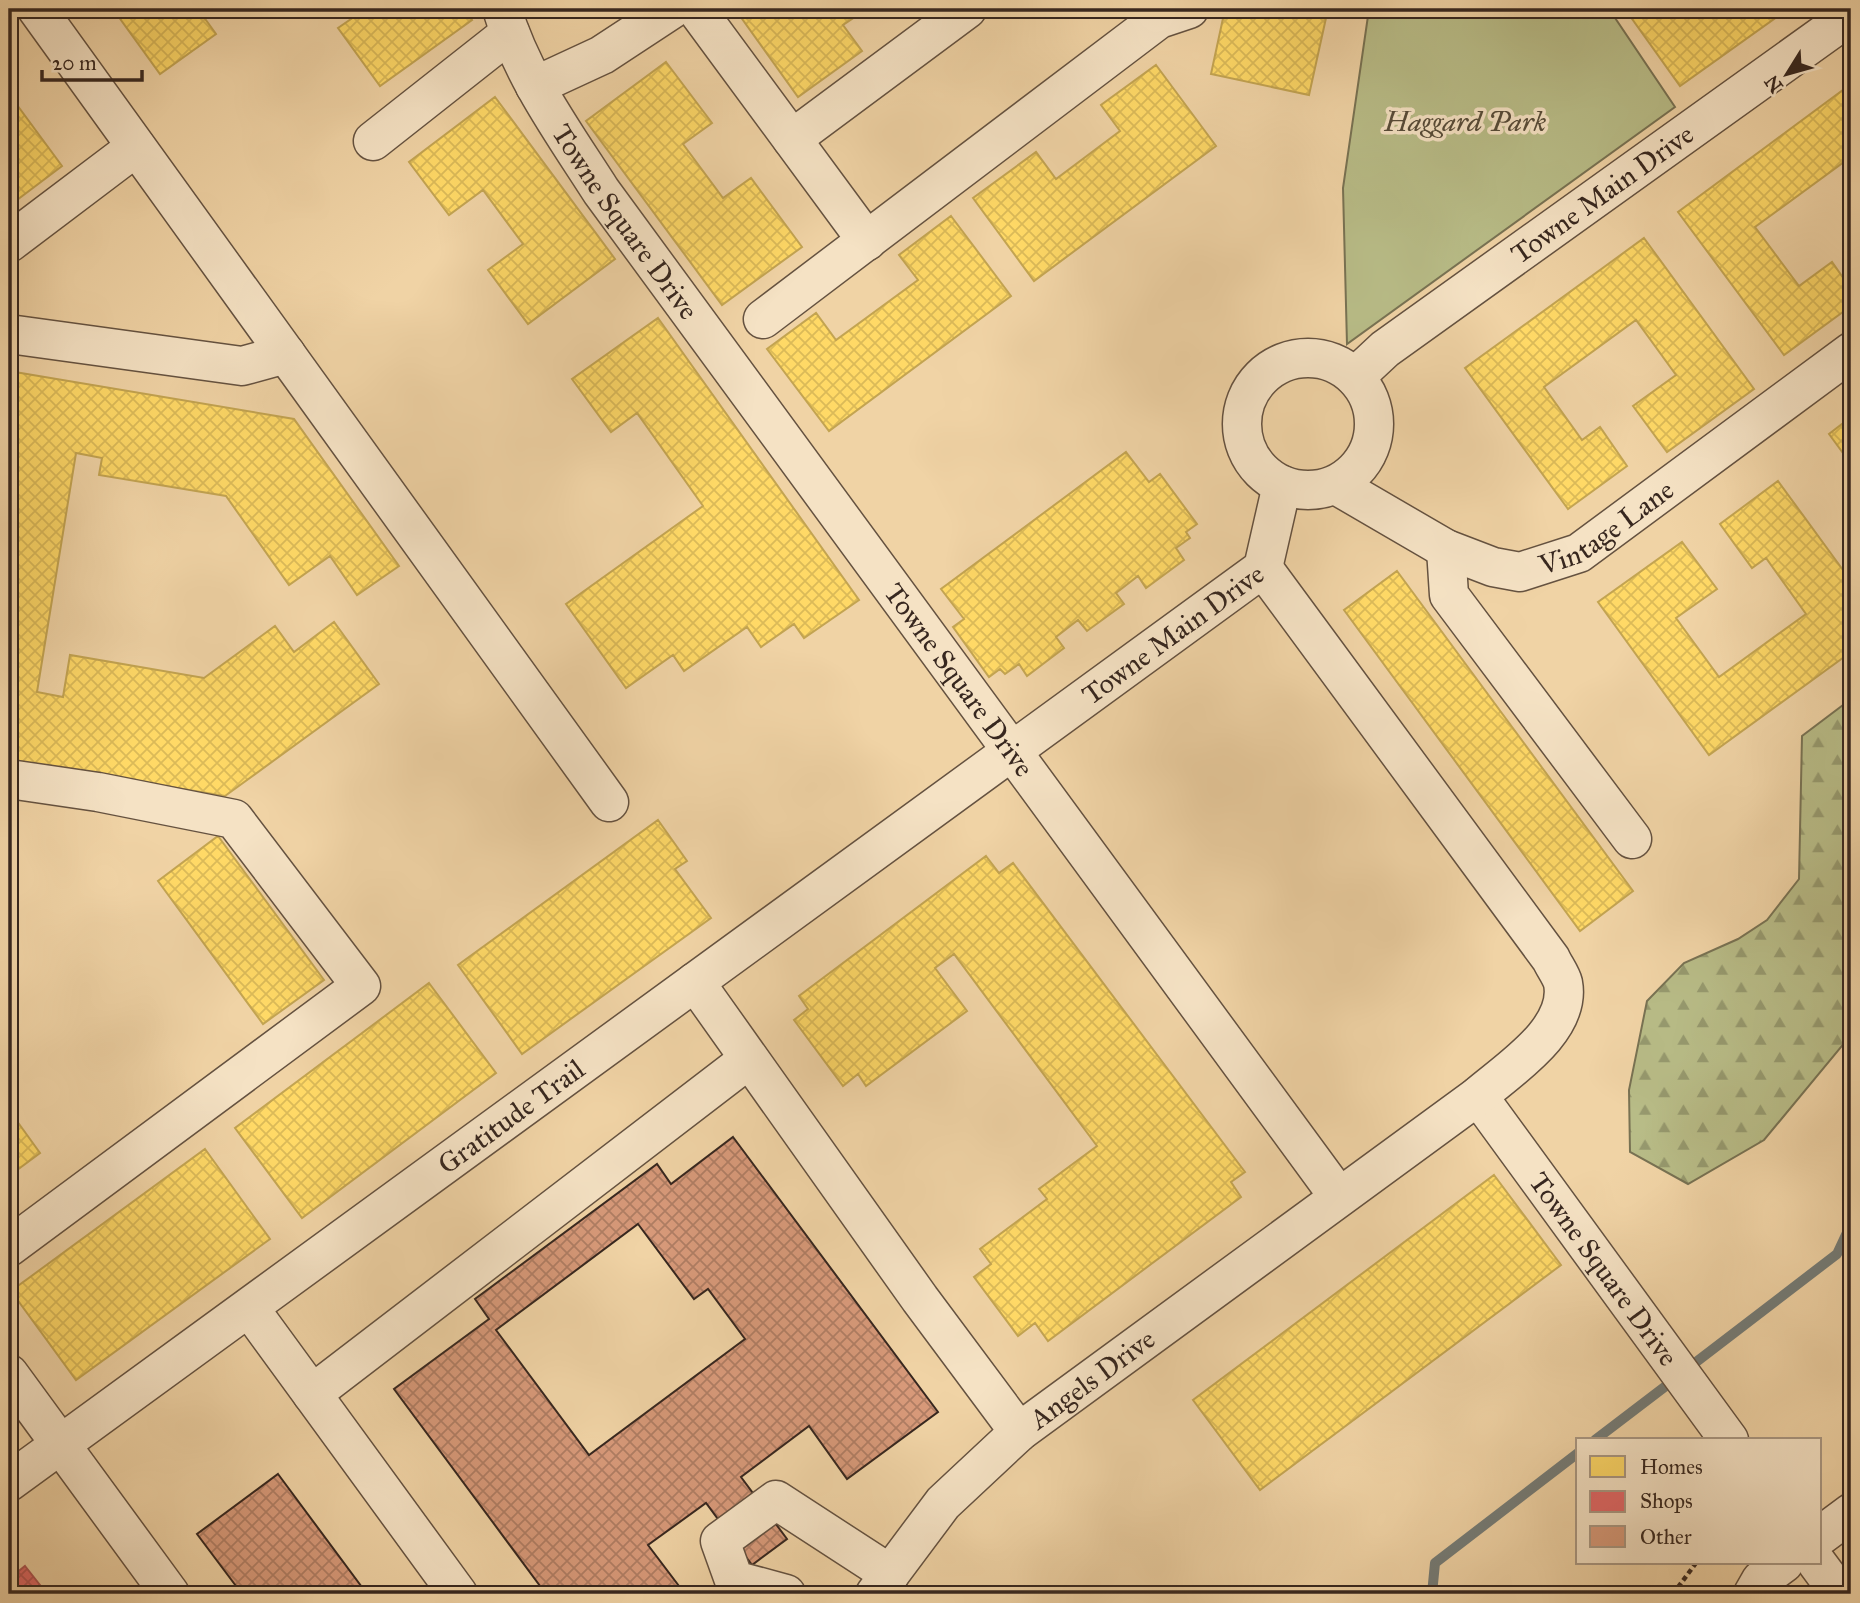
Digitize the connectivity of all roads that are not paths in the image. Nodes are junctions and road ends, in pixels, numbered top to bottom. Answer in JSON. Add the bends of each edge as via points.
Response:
{"nodes":[{"id":1,"x":37,"y":9,"type":"edge"},
{"id":2,"x":672,"y":9,"type":"edge"},
{"id":3,"x":696,"y":9,"type":"edge"},
{"id":4,"x":967,"y":9,"type":"edge"},
{"id":5,"x":1189,"y":9,"type":"edge"},
{"id":6,"x":1851,"y":15,"type":"edge"},
{"id":7,"x":506,"y":21,"type":"edge"},
{"id":8,"x":535,"y":86,"type":"junction"},
{"id":9,"x":792,"y":139,"type":"junction"},
{"id":10,"x":373,"y":141,"type":"dead end"},
{"id":11,"x":136,"y":147,"type":"junction"},
{"id":12,"x":867,"y":241,"type":"junction"},
{"id":13,"x":9,"y":243,"type":"edge"},
{"id":14,"x":763,"y":319,"type":"dead end"},
{"id":15,"x":9,"y":334,"type":"edge"},
{"id":16,"x":1851,"y":352,"type":"edge"},
{"id":17,"x":286,"y":354,"type":"junction"},
{"id":18,"x":1355,"y":377,"type":"junction"},
{"id":19,"x":1282,"y":485,"type":"junction"},
{"id":20,"x":1336,"y":485,"type":"junction"},
{"id":21,"x":1446,"y":550,"type":"junction"},
{"id":22,"x":1263,"y":568,"type":"junction"},
{"id":23,"x":1012,"y":748,"type":"junction"},
{"id":24,"x":9,"y":779,"type":"edge"},
{"id":25,"x":609,"y":802,"type":"dead end"},
{"id":26,"x":1632,"y":839,"type":"dead end"},
{"id":27,"x":695,"y":982,"type":"junction"},
{"id":28,"x":749,"y":1059,"type":"junction"},
{"id":29,"x":1478,"y":1096,"type":"junction"},
{"id":30,"x":1339,"y":1197,"type":"junction"},
{"id":31,"x":9,"y":1247,"type":"edge"},
{"id":32,"x":250,"y":1308,"type":"junction"},
{"id":33,"x":9,"y":1374,"type":"edge"},
{"id":34,"x":312,"y":1394,"type":"junction"},
{"id":35,"x":1019,"y":1432,"type":"junction"},
{"id":36,"x":1728,"y":1438,"type":"edge"},
{"id":37,"x":62,"y":1444,"type":"junction"},
{"id":38,"x":9,"y":1482,"type":"edge"},
{"id":39,"x":1851,"y":1513,"type":"edge"},
{"id":40,"x":1822,"y":1535,"type":"edge"},
{"id":41,"x":1783,"y":1564,"type":"edge"},
{"id":42,"x":1818,"y":1564,"type":"edge"},
{"id":43,"x":883,"y":1584,"type":"edge"},
{"id":44,"x":769,"y":1592,"type":"edge"},
{"id":45,"x":170,"y":1594,"type":"edge"},
{"id":46,"x":458,"y":1594,"type":"edge"},
{"id":47,"x":1753,"y":1594,"type":"edge"},
{"id":48,"x":1840,"y":1594,"type":"edge"}],
"edges":[{"from":1,"to":11,"type":"street"},
{"from":2,"to":8,"type":"street","via":[[602,55]]},
{"from":3,"to":9,"type":"street"},
{"from":4,"to":9,"type":"street"},
{"from":5,"to":12,"type":"street","via":[[1158,19]]},
{"from":6,"to":18,"type":"street","name":"Towne Main Drive","via":[[1385,349]]},
{"from":7,"to":8,"type":"street","name":"Towne Square Drive"},
{"from":7,"to":10,"type":"street"},
{"from":8,"to":23,"type":"street","name":"Towne Square Drive","via":[[601,191]]},
{"from":9,"to":12,"type":"street"},
{"from":11,"to":13,"type":"street"},
{"from":11,"to":17,"type":"street"},
{"from":12,"to":14,"type":"street"},
{"from":15,"to":17,"type":"street","via":[[242,366]]},
{"from":16,"to":21,"type":"street","name":"Vintage Lane","via":[[1579,553],[1520,572]]},
{"from":17,"to":25,"type":"street"},
{"from":18,"to":19,"type":"street","via":[[1336,363],[1314,358],[1290,360],[1253,386],[1244,407],[1242,430],[1249,453],[1262,471]]},
{"from":18,"to":20,"type":"street","via":[[1371,401],[1374,430],[1366,458]]},
{"from":19,"to":20,"type":"street","via":[[1303,491]]},
{"from":19,"to":22,"type":"street","name":"Towne Main Drive"},
{"from":20,"to":21,"type":"street","name":"Vintage Lane"},
{"from":21,"to":26,"type":"street","via":[[1449,595]]},
{"from":22,"to":23,"type":"street","name":"Towne Main Drive"},
{"from":22,"to":29,"type":"street","via":[[1551,959],[1563,984],[1558,1017],[1544,1040]]},
{"from":23,"to":27,"type":"street","name":"Gratitude Trail"},
{"from":23,"to":30,"type":"street","name":"Towne Square Drive"},
{"from":24,"to":31,"type":"street","via":[[234,820],[361,986]]},
{"from":27,"to":28,"type":"street"},
{"from":27,"to":32,"type":"street","name":"Gratitude Trail"},
{"from":28,"to":34,"type":"street"},
{"from":28,"to":35,"type":"street"},
{"from":29,"to":30,"type":"street"},
{"from":29,"to":36,"type":"street","name":"Towne Square Drive"},
{"from":30,"to":35,"type":"street","name":"Angels Drive"},
{"from":32,"to":34,"type":"street"},
{"from":32,"to":37,"type":"street","name":"Gratitude Trail"},
{"from":33,"to":37,"type":"street"},
{"from":34,"to":46,"type":"street"},
{"from":35,"to":43,"type":"street","name":"Angels Drive","via":[[943,1503]]},
{"from":37,"to":38,"type":"street","name":"Gratitude Trail"},
{"from":37,"to":45,"type":"street"},
{"from":39,"to":40,"type":"street"},
{"from":41,"to":47,"type":"street","via":[[1761,1580]]},
{"from":42,"to":48,"type":"street"},
{"from":43,"to":44,"type":"street","via":[[776,1500],[720,1541],[734,1580]]}]}
